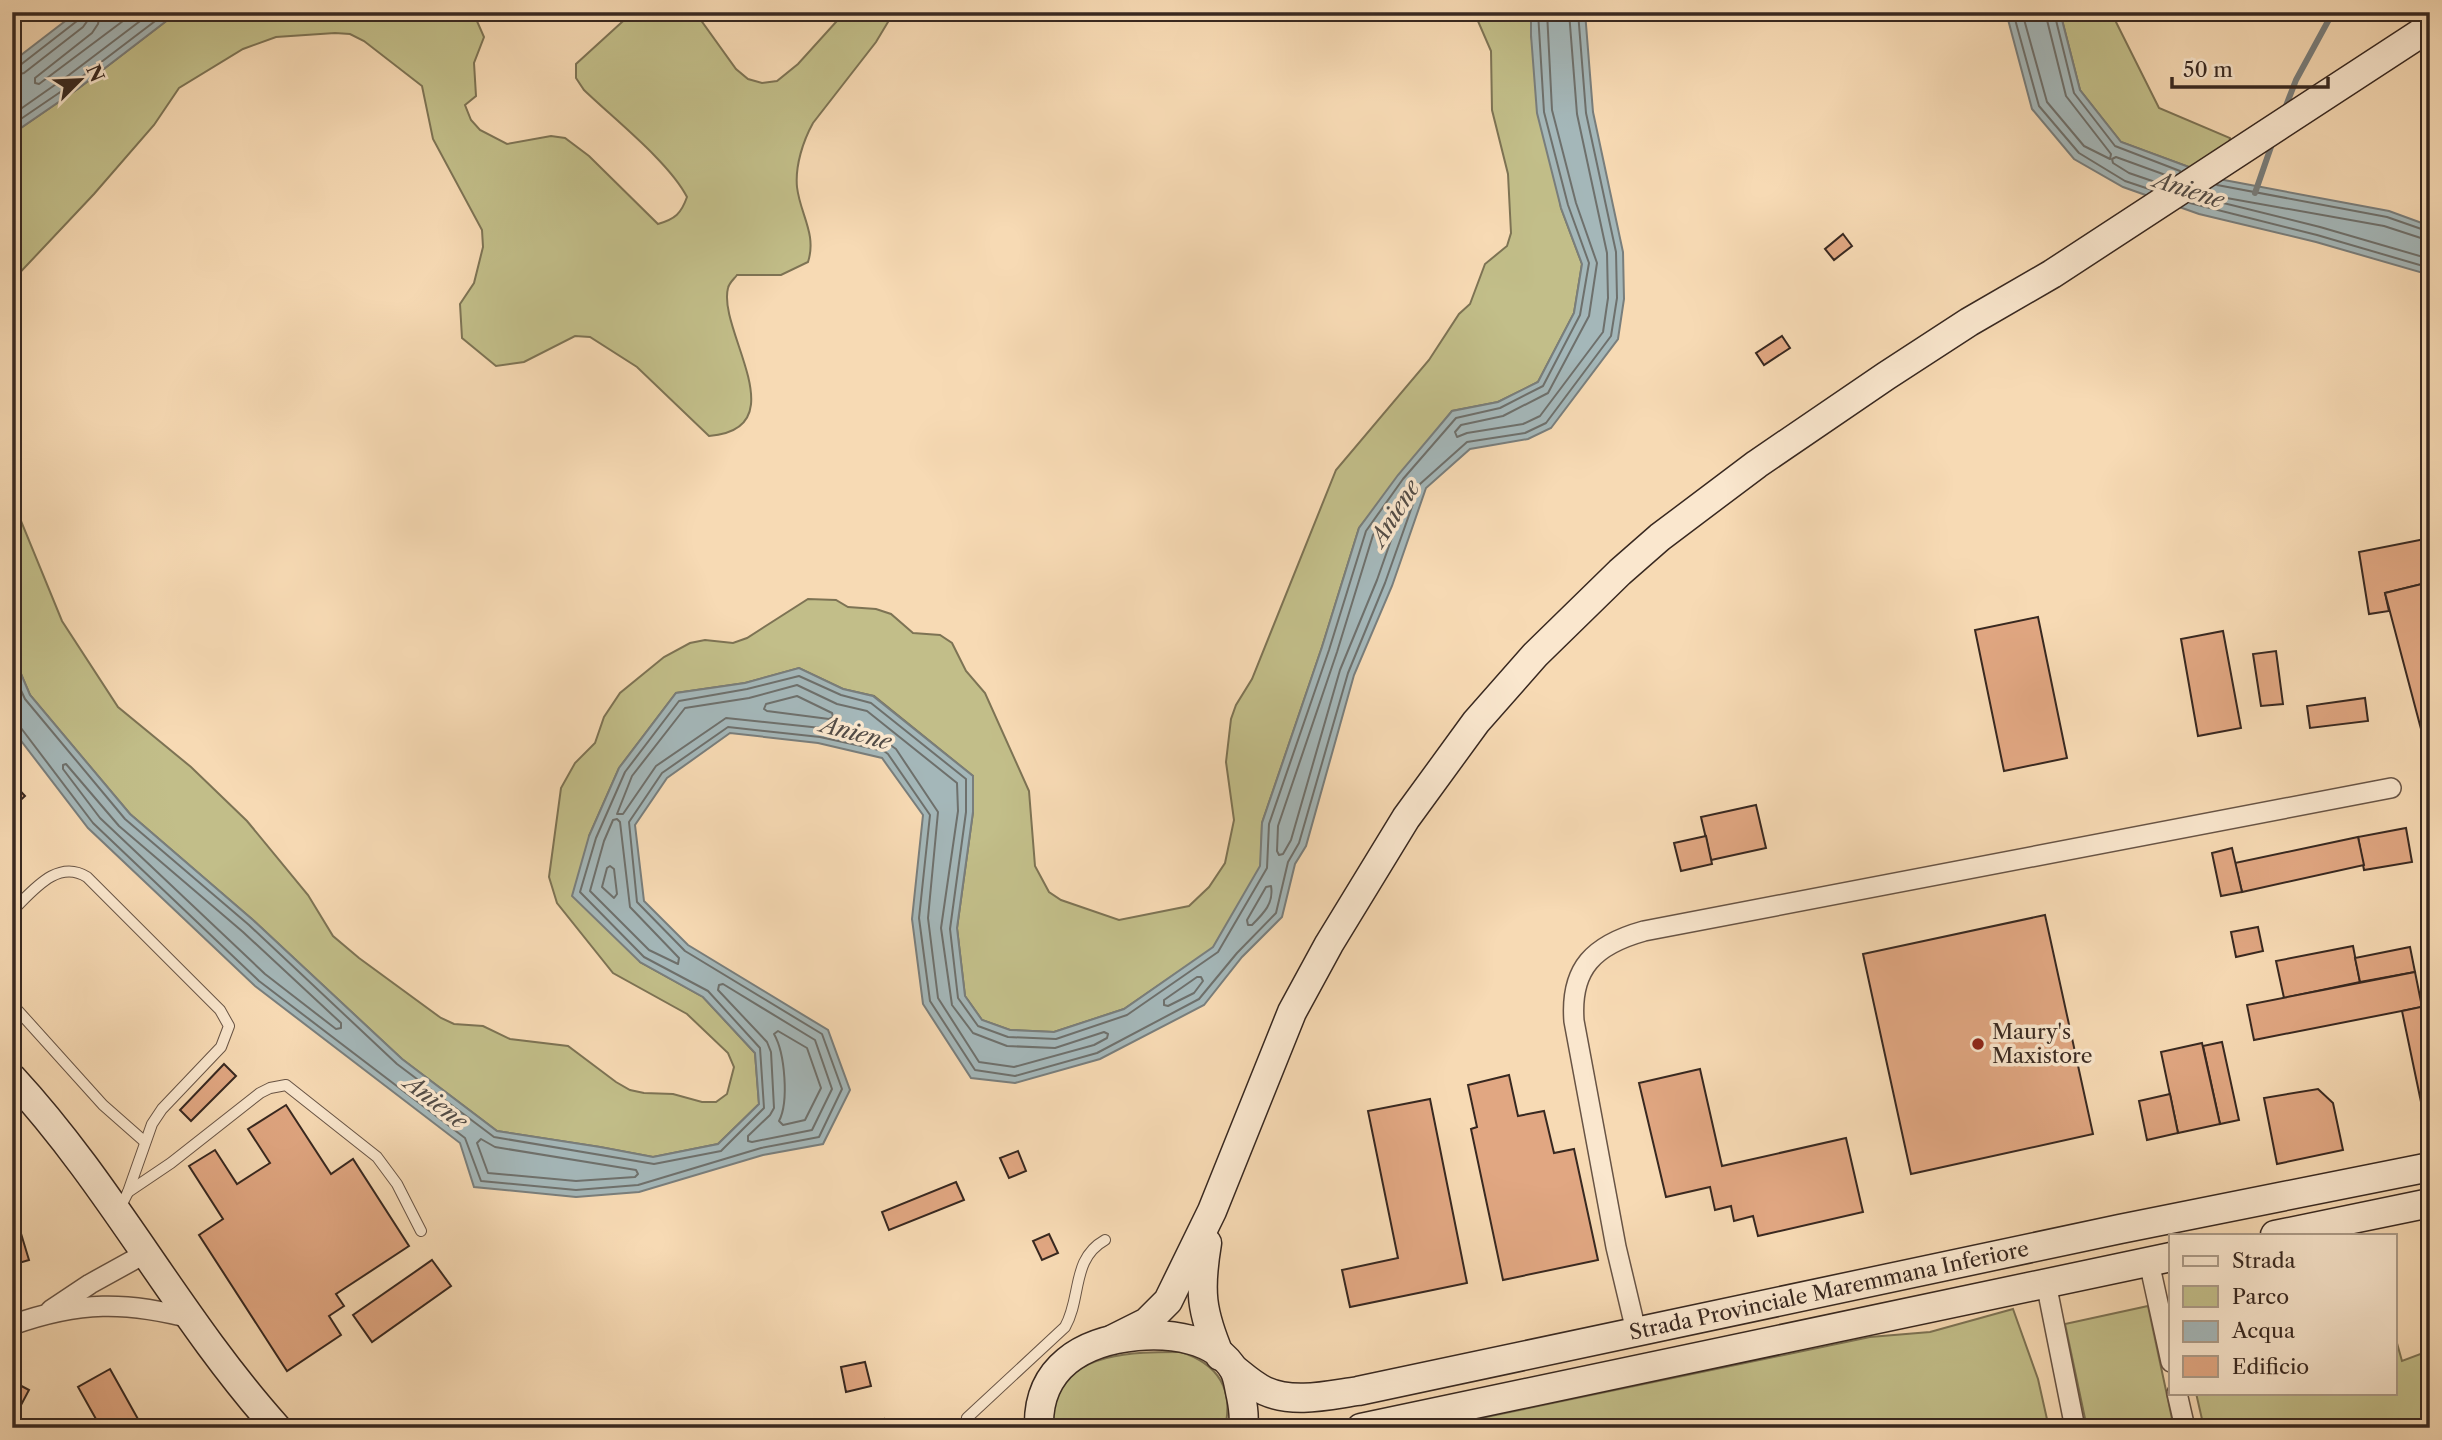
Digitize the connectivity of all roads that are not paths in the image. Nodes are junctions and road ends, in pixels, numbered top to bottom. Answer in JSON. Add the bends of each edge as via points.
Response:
{"nodes":[{"id":1,"x":2430,"y":27,"type":"edge"},
{"id":2,"x":2391,"y":788,"type":"dead end"},
{"id":3,"x":12,"y":911,"type":"edge"},
{"id":4,"x":12,"y":1004,"type":"edge"},
{"id":5,"x":12,"y":1078,"type":"edge"},
{"id":6,"x":145,"y":1142,"type":"junction"},
{"id":7,"x":2430,"y":1167,"type":"edge"},
{"id":8,"x":123,"y":1203,"type":"junction"},
{"id":9,"x":2430,"y":1203,"type":"edge"},
{"id":10,"x":1212,"y":1211,"type":"junction"},
{"id":11,"x":421,"y":1231,"type":"dead end"},
{"id":12,"x":2280,"y":1234,"type":"edge"},
{"id":13,"x":1105,"y":1240,"type":"dead end"},
{"id":14,"x":146,"y":1253,"type":"junction"},
{"id":15,"x":2160,"y":1259,"type":"edge"},
{"id":16,"x":2046,"y":1283,"type":"junction"},
{"id":17,"x":48,"y":1312,"type":"junction"},
{"id":18,"x":194,"y":1320,"type":"junction"},
{"id":19,"x":12,"y":1325,"type":"edge"},
{"id":20,"x":1636,"y":1331,"type":"junction"},
{"id":21,"x":1113,"y":1339,"type":"junction"},
{"id":22,"x":2169,"y":1343,"type":"edge"},
{"id":23,"x":1227,"y":1362,"type":"junction"},
{"id":24,"x":2178,"y":1394,"type":"edge"},
{"id":25,"x":1039,"y":1414,"type":"edge"},
{"id":26,"x":277,"y":1428,"type":"edge"},
{"id":27,"x":972,"y":1428,"type":"edge"},
{"id":28,"x":1019,"y":1428,"type":"edge"},
{"id":29,"x":1243,"y":1428,"type":"edge"},
{"id":30,"x":1361,"y":1428,"type":"edge"},
{"id":31,"x":2075,"y":1428,"type":"edge"},
{"id":32,"x":2185,"y":1428,"type":"edge"}],
"edges":[{"from":1,"to":10,"type":"main road","via":[[2052,274],[1886,376],[1700,505],[1620,572],[1535,655],[1476,722],[1406,818],[1292,1012]]},
{"from":2,"to":20,"type":"street","via":[[1644,932],[1603,947],[1580,973],[1574,1021]]},
{"from":3,"to":6,"type":"lane","via":[[52,875],[79,872],[226,1017],[229,1032],[221,1047],[163,1109]]},
{"from":4,"to":6,"type":"lane","via":[[103,1105]]},
{"from":5,"to":8,"type":"main road"},
{"from":6,"to":8,"type":"lane"},
{"from":7,"to":20,"type":"main road","name":"Strada Provinciale Maremmana Inferiore"},
{"from":8,"to":11,"type":"lane","via":[[260,1093],[286,1085],[377,1157]]},
{"from":8,"to":14,"type":"main road"},
{"from":9,"to":12,"type":"main road"},
{"from":10,"to":21,"type":"main road","via":[[1168,1301],[1147,1322]]},
{"from":10,"to":23,"type":"main road","via":[[1201,1297],[1210,1332]]},
{"from":13,"to":27,"type":"lane","via":[[1090,1251],[1081,1266],[1074,1307],[1065,1327],[967,1418]]},
{"from":14,"to":17,"type":"street"},
{"from":14,"to":18,"type":"main road"},
{"from":15,"to":16,"type":"main road","name":"Strada Provinciale Maremmana Inferiore"},
{"from":15,"to":22,"type":"street"},
{"from":16,"to":30,"type":"main road","name":"Strada Provinciale Maremmana Inferiore"},
{"from":16,"to":31,"type":"street"},
{"from":17,"to":18,"type":"street","via":[[128,1306]]},
{"from":17,"to":19,"type":"street"},
{"from":18,"to":26,"type":"main road"},
{"from":20,"to":23,"type":"main road","name":"Strada Provinciale Maremmana Inferiore","via":[[1315,1397],[1265,1391]]},
{"from":21,"to":23,"type":"main road","name":"Strada Provinciale Maremmana Inferiore","via":[[1185,1337]]},
{"from":21,"to":25,"type":"main road","via":[[1069,1359],[1053,1378]]},
{"from":23,"to":29,"type":"main road","via":[[1243,1411]]},
{"from":24,"to":32,"type":"street"},
{"from":25,"to":28,"type":"main road"}]}
